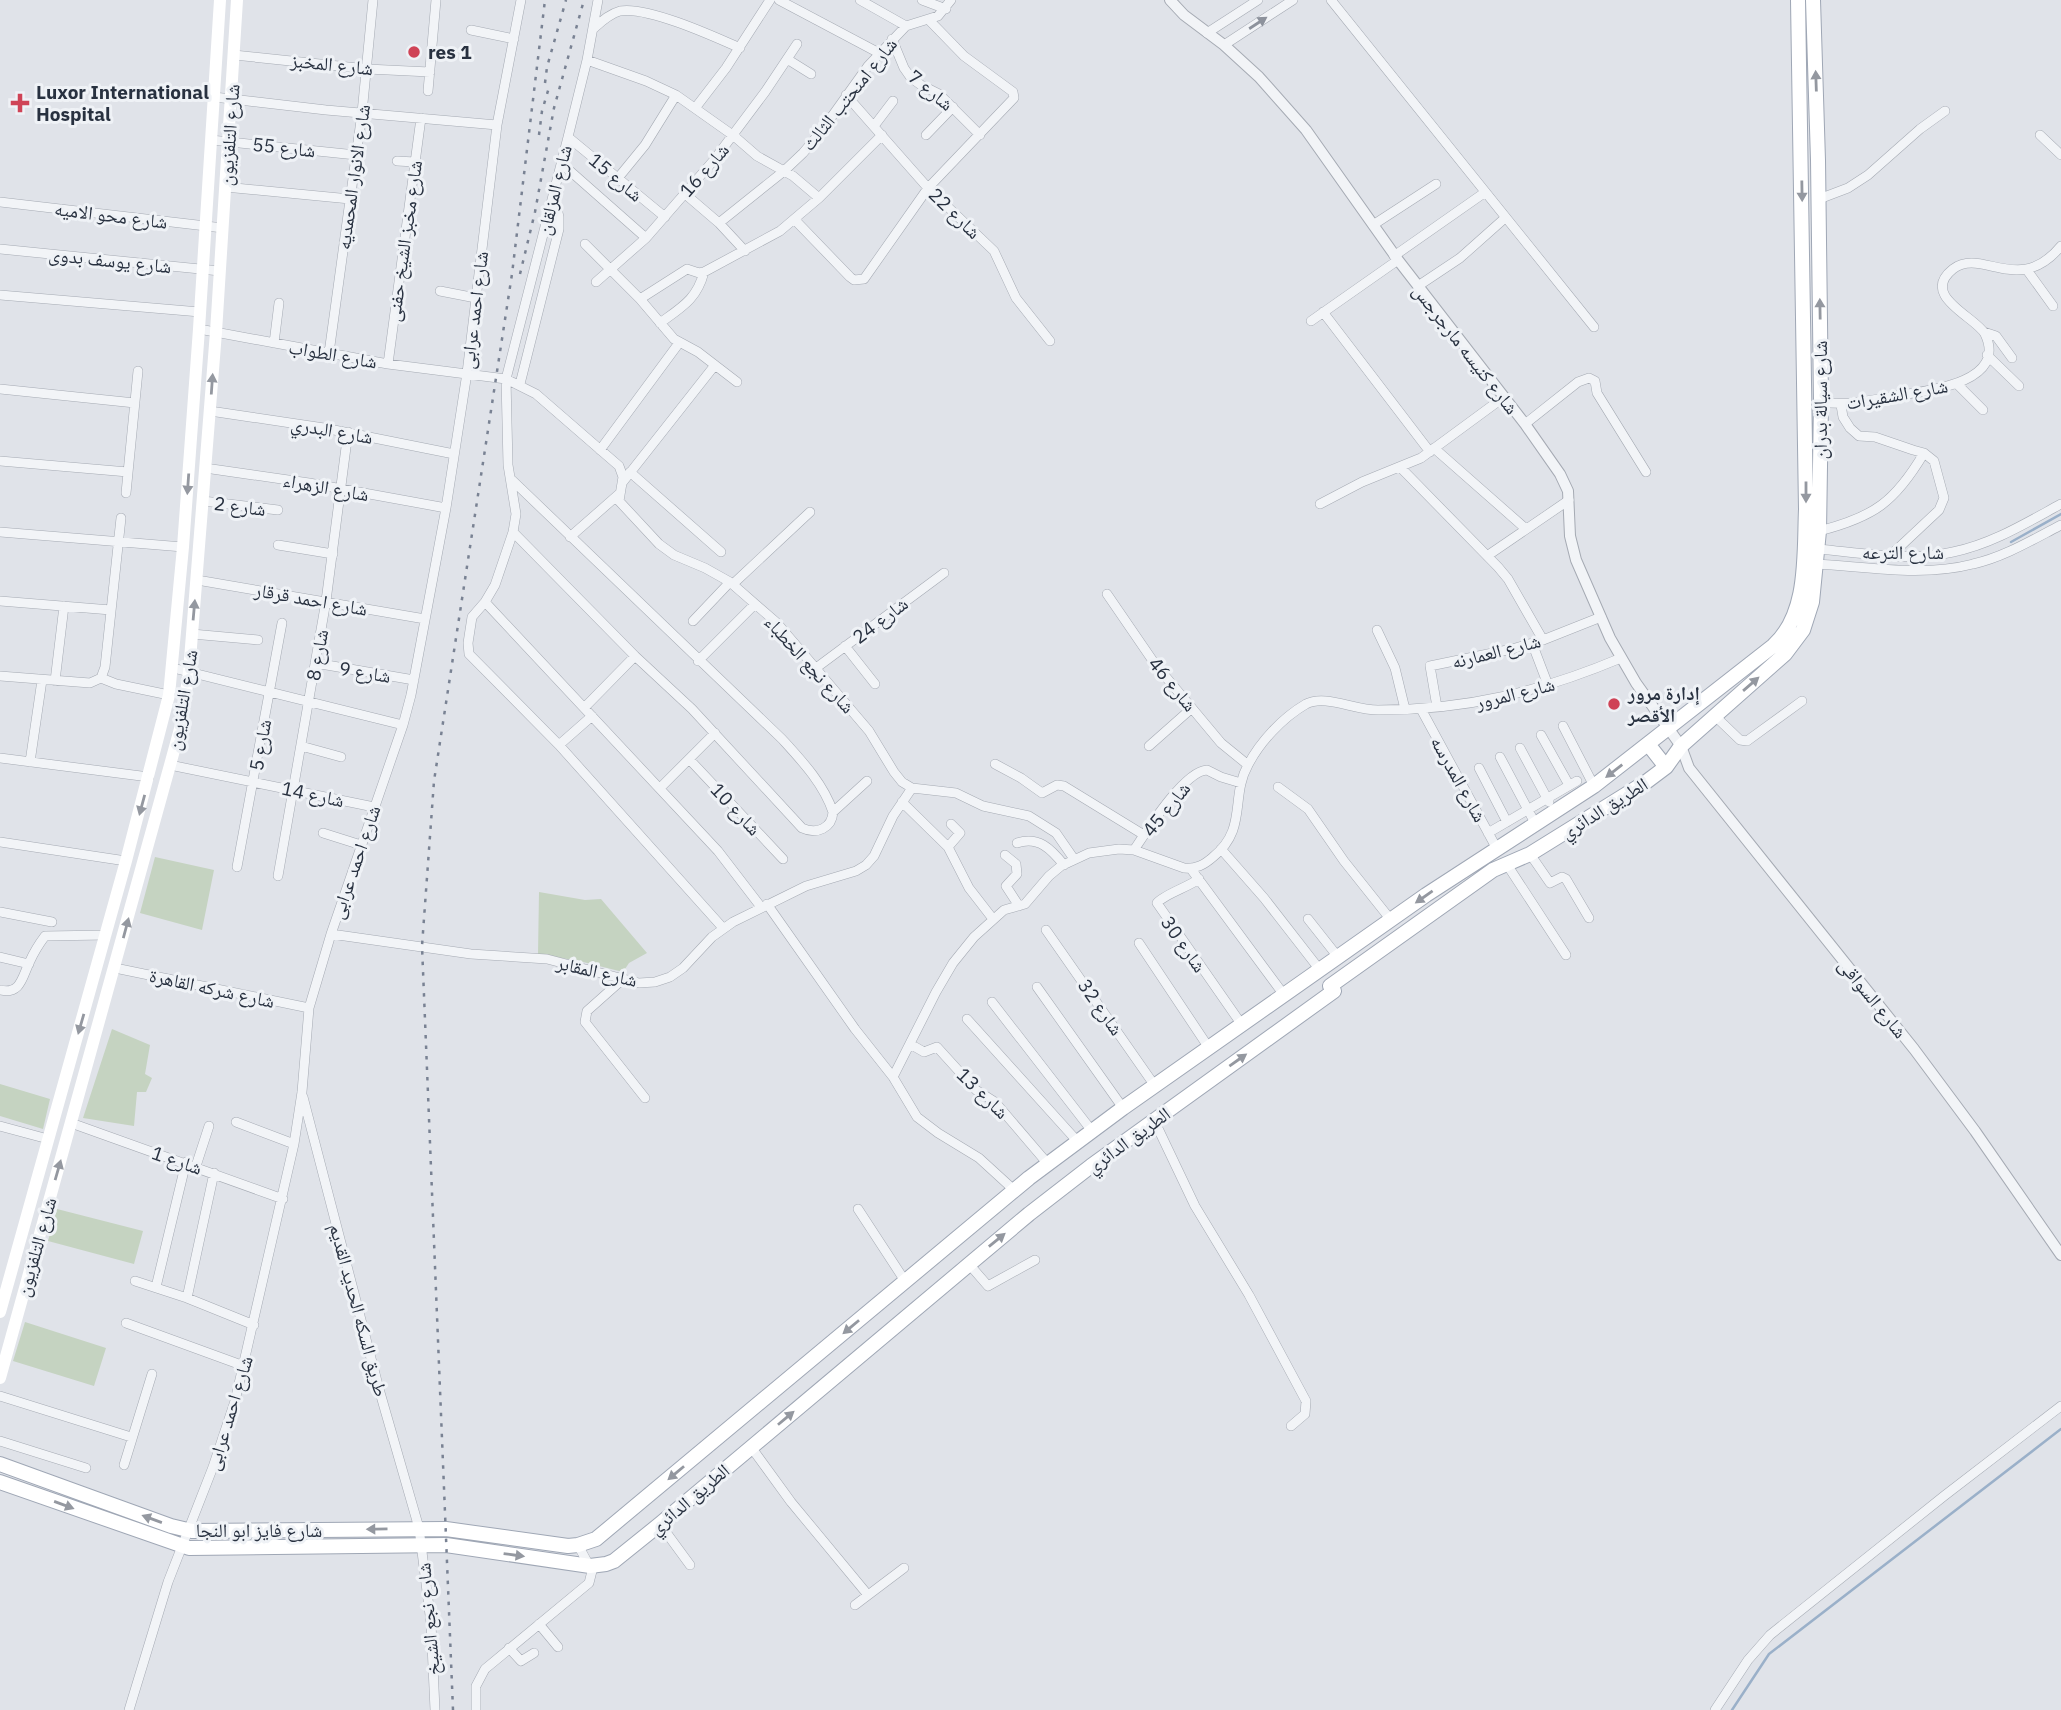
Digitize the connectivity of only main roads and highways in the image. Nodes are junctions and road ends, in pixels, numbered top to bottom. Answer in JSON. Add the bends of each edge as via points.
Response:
{"nodes":[{"id":1,"x":1798,"y":0,"type":"edge"},
{"id":2,"x":1813,"y":0,"type":"edge"},
{"id":3,"x":219,"y":5,"type":"edge"},
{"id":4,"x":237,"y":6,"type":"edge"},
{"id":5,"x":1818,"y":160,"type":"junction"},
{"id":6,"x":1801,"y":166,"type":"junction"},
{"id":7,"x":164,"y":721,"type":"junction"},
{"id":8,"x":181,"y":725,"type":"junction"},
{"id":9,"x":1667,"y":729,"type":"joint"},
{"id":10,"x":1648,"y":744,"type":"junction"},
{"id":11,"x":1681,"y":746,"type":"joint"},
{"id":12,"x":1666,"y":767,"type":"junction"},
{"id":13,"x":1206,"y":1050,"type":"junction"},
{"id":14,"x":1218,"y":1074,"type":"junction"},
{"id":15,"x":874,"y":1307,"type":"junction"},
{"id":16,"x":0,"y":1312,"type":"edge"},
{"id":17,"x":891,"y":1328,"type":"junction"},
{"id":18,"x":0,"y":1378,"type":"edge"},
{"id":19,"x":0,"y":1464,"type":"edge"},
{"id":20,"x":0,"y":1482,"type":"edge"},
{"id":21,"x":446,"y":1529,"type":"joint"},
{"id":22,"x":446,"y":1545,"type":"joint"}],
"edges":[{"from":1,"to":6,"type":"main road","name":"شارع سيالة بدران"},
{"from":5,"to":2,"type":"main road","name":"شارع سيالة بدران","one_way":true},
{"from":3,"to":4,"type":"main road"},
{"from":3,"to":7,"type":"main road","name":"شارع التلفزيون","one_way":true,"via":[[183,547]]},
{"from":8,"to":4,"type":"main road","name":"شارع التلفزيون","one_way":true,"via":[[197,580]]},
{"from":5,"to":6,"type":"main road"},
{"from":11,"to":5,"type":"main road","name":"شارع سيالة بدران","one_way":true,"via":[[1795,643],[1808,617],[1819,531]]},
{"from":6,"to":9,"type":"main road","name":"شارع سيالة بدران","one_way":true,"via":[[1806,509],[1796,614],[1773,646]]},
{"from":7,"to":8,"type":"main road"},
{"from":7,"to":16,"type":"main road","name":"شارع التلفزيون","one_way":true},
{"from":18,"to":8,"type":"main road","name":"شارع التلفزيون","one_way":true},
{"from":9,"to":10,"type":"main road","name":"الطريق الدائري"},
{"from":10,"to":12,"type":"main road"},
{"from":10,"to":13,"type":"main road","name":"الطريق الدائري","one_way":true,"via":[[1594,786]]},
{"from":11,"to":12,"type":"main road","name":"الطريق الدائري"},
{"from":14,"to":12,"type":"main road","name":"الطريق الدائري","one_way":true,"via":[[1334,991],[1330,986],[1493,870],[1530,854]]},
{"from":13,"to":14,"type":"main road"},
{"from":13,"to":15,"type":"main road","name":"الطريق الدائري","via":[[1014,1190]]},
{"from":17,"to":14,"type":"main road","name":"الطريق الدائري","one_way":true,"via":[[1029,1214]]},
{"from":15,"to":17,"type":"main road"},
{"from":15,"to":21,"type":"main road","name":"الطريق الدائري","one_way":true,"via":[[604,1533],[578,1545],[558,1545]]},
{"from":22,"to":17,"type":"main road","name":"الطريق الدائري","one_way":true,"via":[[590,1566],[606,1564],[660,1524]]},
{"from":21,"to":19,"type":"main road","name":"شارع فايز ابو النجا","one_way":true,"via":[[188,1530]]},
{"from":20,"to":22,"type":"main road","name":"شارع فايز ابو النجا","one_way":true,"via":[[181,1546]]}]}
